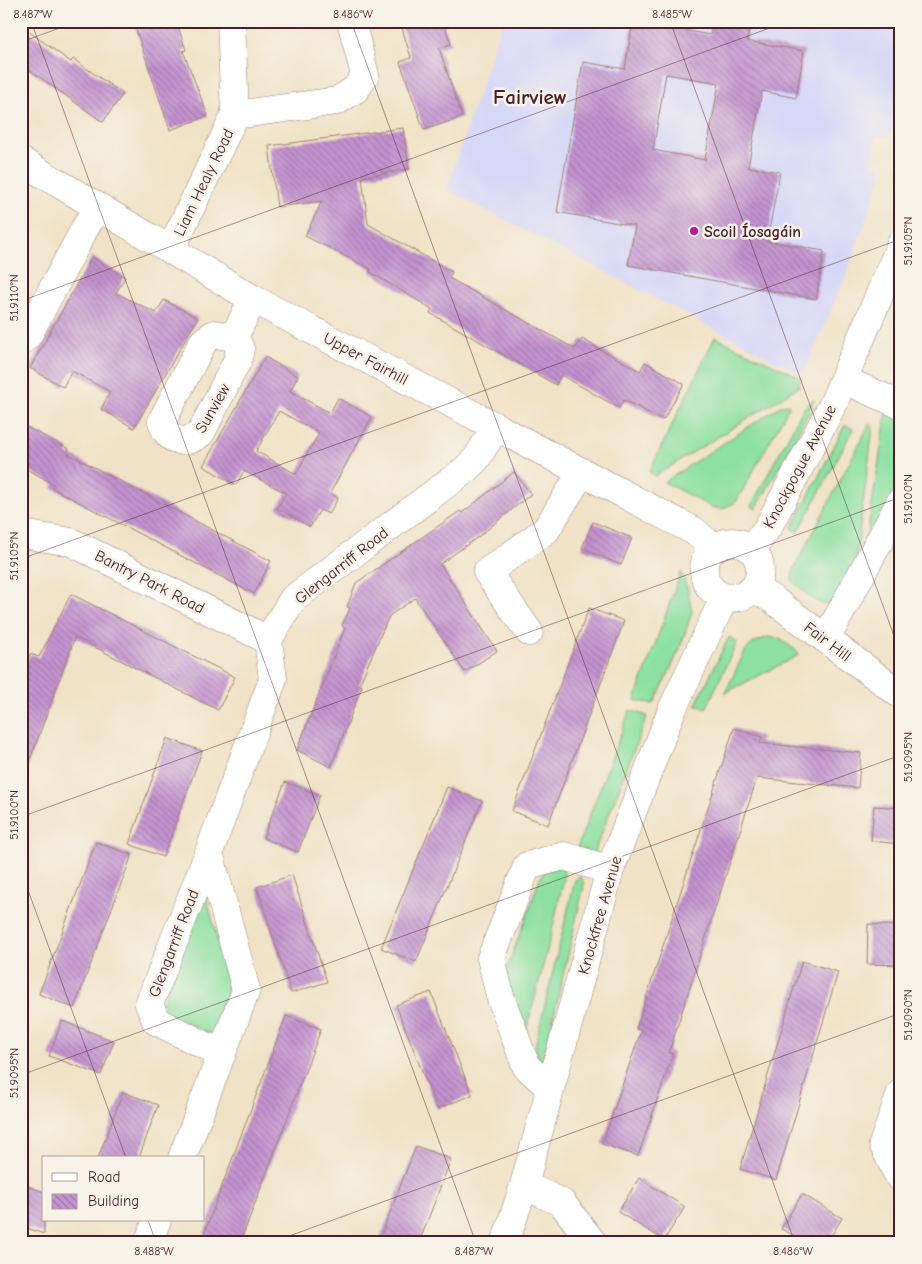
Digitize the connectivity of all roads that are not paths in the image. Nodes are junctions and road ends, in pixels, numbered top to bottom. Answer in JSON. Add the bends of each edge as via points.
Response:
{"nodes":[{"id":1,"x":231,"y":21,"type":"edge"},
{"id":2,"x":351,"y":21,"type":"edge"},
{"id":3,"x":235,"y":115,"type":"junction"},
{"id":4,"x":21,"y":161,"type":"edge"},
{"id":5,"x":98,"y":207,"type":"junction"},
{"id":6,"x":901,"y":244,"type":"edge"},
{"id":7,"x":171,"y":249,"type":"junction"},
{"id":8,"x":253,"y":299,"type":"junction"},
{"id":9,"x":234,"y":337,"type":"dead end"},
{"id":10,"x":21,"y":341,"type":"edge"},
{"id":11,"x":844,"y":380,"type":"junction"},
{"id":12,"x":901,"y":405,"type":"edge"},
{"id":13,"x":496,"y":427,"type":"junction"},
{"id":14,"x":582,"y":472,"type":"junction"},
{"id":15,"x":901,"y":501,"type":"edge"},
{"id":16,"x":23,"y":540,"type":"edge"},
{"id":17,"x":714,"y":548,"type":"junction"},
{"id":18,"x":751,"y":550,"type":"junction"},
{"id":19,"x":754,"y":588,"type":"junction"},
{"id":20,"x":724,"y":598,"type":"junction"},
{"id":21,"x":529,"y":632,"type":"dead end"},
{"id":22,"x":826,"y":639,"type":"junction"},
{"id":23,"x":268,"y":640,"type":"junction"},
{"id":24,"x":901,"y":695,"type":"edge"},
{"id":25,"x":209,"y":852,"type":"junction"},
{"id":26,"x":610,"y":870,"type":"junction"},
{"id":27,"x":222,"y":1054,"type":"junction"},
{"id":28,"x":550,"y":1088,"type":"junction"},
{"id":29,"x":901,"y":1093,"type":"edge"},
{"id":30,"x":183,"y":1156,"type":"edge"},
{"id":31,"x":901,"y":1178,"type":"edge"},
{"id":32,"x":524,"y":1185,"type":"junction"},
{"id":33,"x":156,"y":1222,"type":"edge"},
{"id":34,"x":148,"y":1243,"type":"edge"},
{"id":35,"x":505,"y":1243,"type":"edge"},
{"id":36,"x":593,"y":1243,"type":"edge"}],
"edges":[{"from":1,"to":3,"type":"street","name":"Liam Healy Road"},
{"from":2,"to":3,"type":"street","name":"Liam Healy Road","via":[[365,75],[356,89],[336,101]]},
{"from":3,"to":7,"type":"street","name":"Liam Healy Road"},
{"from":4,"to":5,"type":"street","name":"Upper Fairhill"},
{"from":5,"to":7,"type":"street","name":"Upper Fairhill"},
{"from":5,"to":10,"type":"street","via":[[28,335]]},
{"from":6,"to":11,"type":"street","name":"Knockpogue Avenue"},
{"from":7,"to":8,"type":"street","name":"Upper Fairhill"},
{"from":8,"to":9,"type":"street"},
{"from":8,"to":13,"type":"street","name":"Upper Fairhill"},
{"from":11,"to":12,"type":"street"},
{"from":11,"to":18,"type":"street","name":"Knockpogue Avenue","via":[[768,526]]},
{"from":13,"to":14,"type":"street","name":"Upper Fairhill"},
{"from":13,"to":23,"type":"street","name":"Glengarriff Road","via":[[465,470],[293,599]]},
{"from":14,"to":17,"type":"street","name":"Upper Fairhill","via":[[694,531]]},
{"from":14,"to":21,"type":"street","via":[[546,530],[487,572]]},
{"from":15,"to":22,"type":"street"},
{"from":16,"to":23,"type":"street","name":"Bantry Park Road","via":[[71,542]]},
{"from":17,"to":18,"type":"street","via":[[736,542]]},
{"from":17,"to":20,"type":"street","via":[[704,563],[703,572],[710,588]]},
{"from":18,"to":19,"type":"street","via":[[759,564]]},
{"from":19,"to":20,"type":"street","via":[[740,597]]},
{"from":19,"to":22,"type":"street","name":"Fair Hill"},
{"from":20,"to":26,"type":"street","name":"Knockfree Avenue","via":[[671,712]]},
{"from":22,"to":24,"type":"street","name":"Fair Hill"},
{"from":23,"to":25,"type":"street","name":"Glengarriff Road","via":[[273,679]]},
{"from":25,"to":27,"type":"street","name":"Glengarriff Road","via":[[246,990]]},
{"from":25,"to":27,"type":"street","name":"Glengarriff Road","via":[[149,1004],[156,1021]]},
{"from":26,"to":28,"type":"street","name":"Knockfree Avenue"},
{"from":26,"to":28,"type":"street","via":[[564,856],[527,866],[491,958],[500,996],[526,1066]]},
{"from":27,"to":30,"type":"street","name":"Glengarriff Road"},
{"from":28,"to":32,"type":"street","name":"Knockfree Avenue"},
{"from":29,"to":31,"type":"street","via":[[883,1144]]},
{"from":32,"to":35,"type":"street","name":"Knockfree Avenue"},
{"from":32,"to":36,"type":"street","via":[[562,1202]]},
{"from":33,"to":34,"type":"street"}]}
